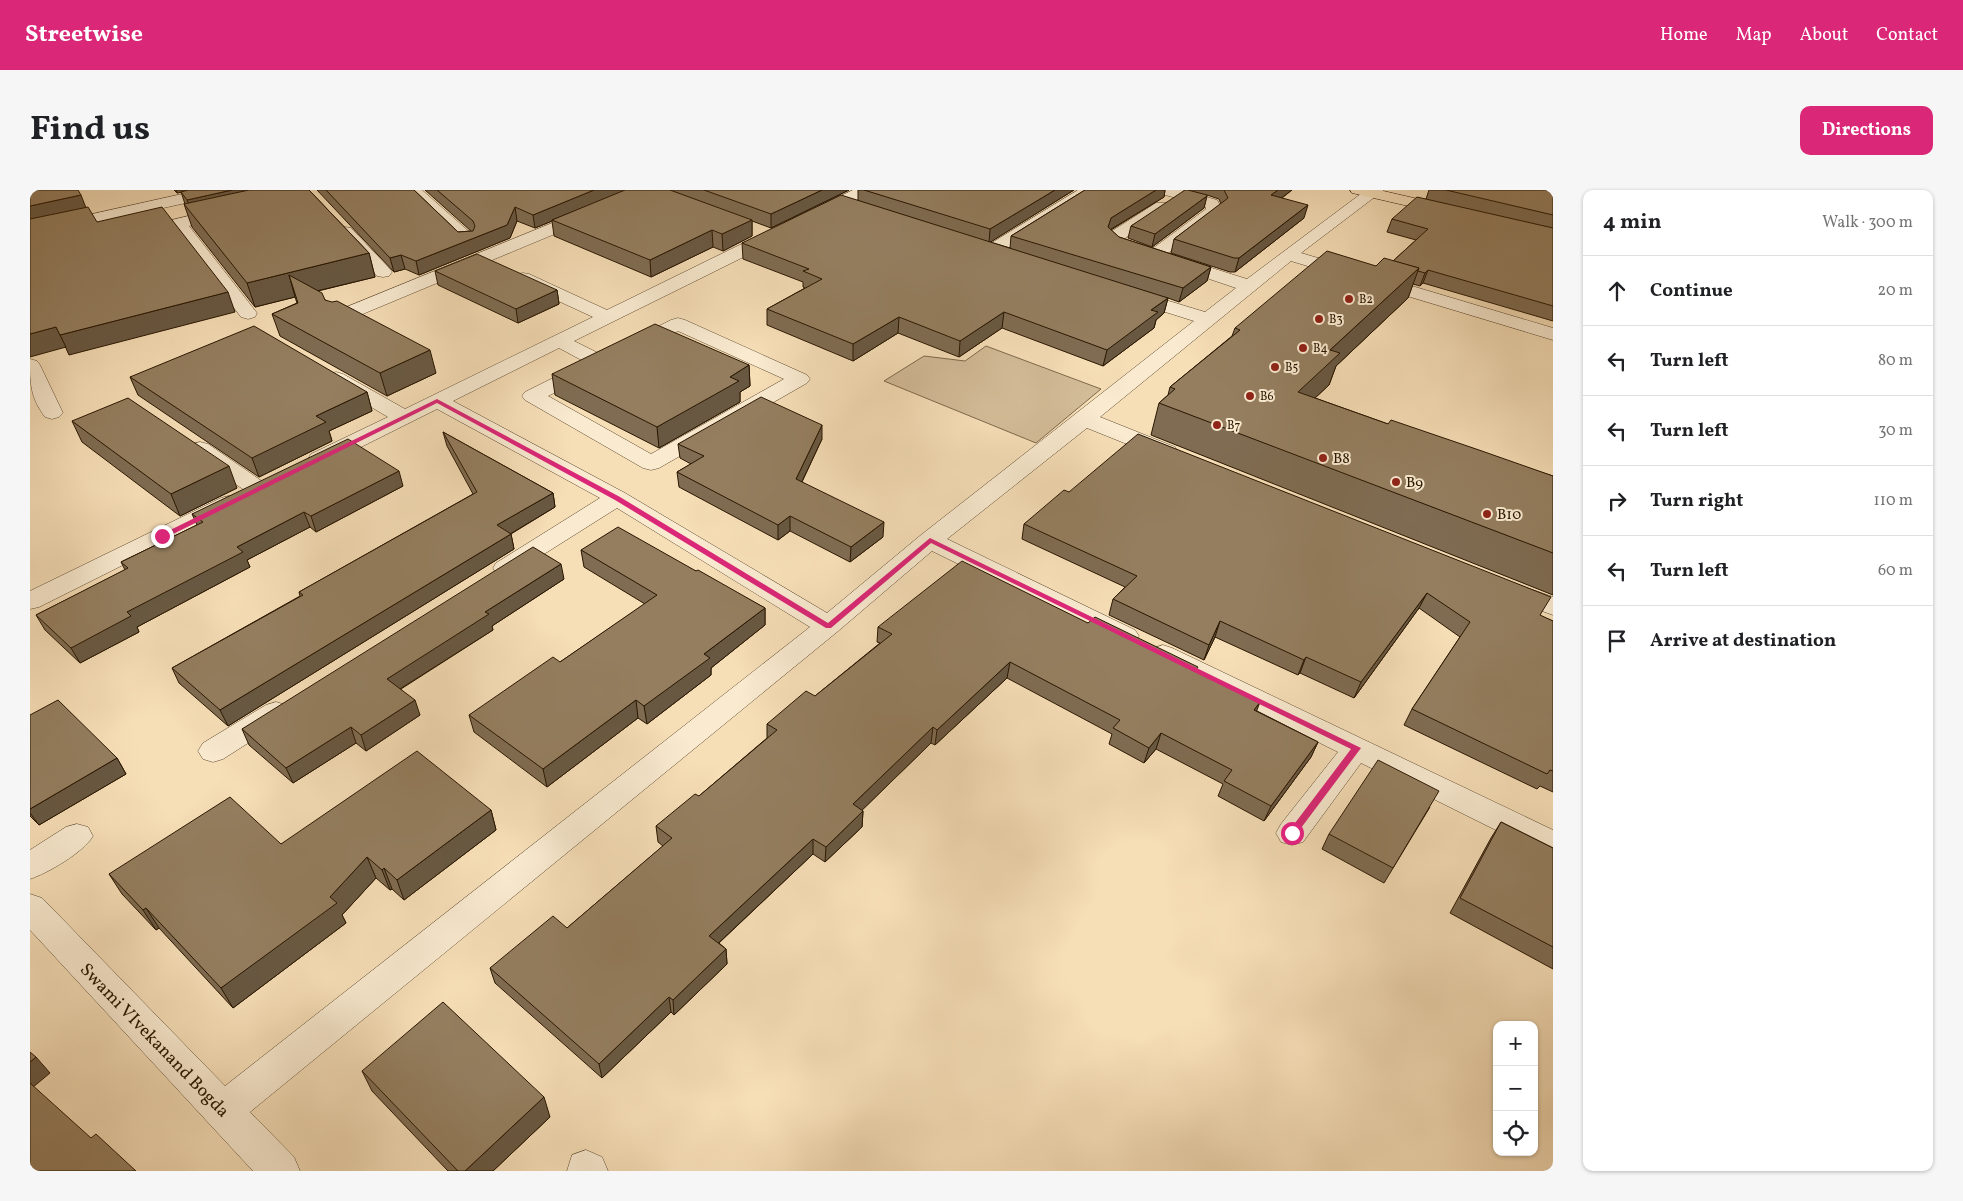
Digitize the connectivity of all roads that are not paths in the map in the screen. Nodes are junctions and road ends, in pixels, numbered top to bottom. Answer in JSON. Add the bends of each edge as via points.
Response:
{"nodes":[{"id":1,"x":138,"y":190,"type":"edge"},
{"id":2,"x":221,"y":190,"type":"edge"},
{"id":3,"x":413,"y":190,"type":"edge"},
{"id":4,"x":648,"y":190,"type":"edge"},
{"id":5,"x":1089,"y":190,"type":"edge"},
{"id":6,"x":1411,"y":190,"type":"edge"},
{"id":7,"x":1369,"y":191,"type":"edge"},
{"id":8,"x":1172,"y":192,"type":"edge"},
{"id":9,"x":666,"y":196,"type":"edge"},
{"id":10,"x":855,"y":200,"type":"edge"},
{"id":11,"x":149,"y":206,"type":"junction"},
{"id":12,"x":240,"y":209,"type":"edge"},
{"id":13,"x":336,"y":222,"type":"edge"},
{"id":14,"x":30,"y":233,"type":"edge"},
{"id":15,"x":468,"y":240,"type":"edge"},
{"id":16,"x":972,"y":245,"type":"edge"},
{"id":17,"x":991,"y":251,"type":"junction"},
{"id":18,"x":1154,"y":255,"type":"junction"},
{"id":19,"x":1288,"y":255,"type":"junction"},
{"id":20,"x":1010,"y":257,"type":"edge"},
{"id":21,"x":481,"y":258,"type":"junction"},
{"id":22,"x":383,"y":272,"type":"edge"},
{"id":23,"x":1249,"y":286,"type":"junction"},
{"id":24,"x":1113,"y":290,"type":"edge"},
{"id":25,"x":248,"y":313,"type":"edge"},
{"id":26,"x":339,"y":317,"type":"edge"},
{"id":27,"x":608,"y":317,"type":"junction"},
{"id":28,"x":1207,"y":319,"type":"junction"},
{"id":29,"x":1553,"y":334,"type":"edge"},
{"id":30,"x":559,"y":341,"type":"junction"},
{"id":31,"x":601,"y":362,"type":"junction"},
{"id":32,"x":30,"y":365,"type":"edge"},
{"id":33,"x":320,"y":370,"type":"edge"},
{"id":34,"x":437,"y":401,"type":"junction"},
{"id":35,"x":52,"y":413,"type":"dead end"},
{"id":36,"x":404,"y":417,"type":"junction"},
{"id":37,"x":1085,"y":419,"type":"junction"},
{"id":38,"x":185,"y":439,"type":"edge"},
{"id":39,"x":1186,"y":459,"type":"edge"},
{"id":40,"x":301,"y":467,"type":"edge"},
{"id":41,"x":617,"y":498,"type":"junction"},
{"id":42,"x":930,"y":540,"type":"junction"},
{"id":43,"x":1489,"y":581,"type":"edge"},
{"id":44,"x":482,"y":582,"type":"edge"},
{"id":45,"x":30,"y":601,"type":"edge"},
{"id":46,"x":1553,"y":607,"type":"edge"},
{"id":47,"x":828,"y":626,"type":"junction"},
{"id":48,"x":297,"y":698,"type":"edge"},
{"id":49,"x":1357,"y":748,"type":"junction"},
{"id":50,"x":213,"y":751,"type":"dead end"},
{"id":51,"x":1292,"y":833,"type":"dead end"},
{"id":52,"x":77,"y":836,"type":"dead end"},
{"id":53,"x":1553,"y":844,"type":"edge"},
{"id":54,"x":30,"y":866,"type":"edge"},
{"id":55,"x":33,"y":916,"type":"edge"},
{"id":56,"x":222,"y":1111,"type":"junction"},
{"id":57,"x":280,"y":1171,"type":"edge"}],
"edges":[{"from":1,"to":11,"type":"street"},
{"from":2,"to":11,"type":"street"},
{"from":3,"to":15,"type":"street"},
{"from":4,"to":9,"type":"street"},
{"from":4,"to":21,"type":"street"},
{"from":5,"to":17,"type":"street"},
{"from":6,"to":7,"type":"main road","via":[[1458,207]]},
{"from":7,"to":19,"type":"street"},
{"from":8,"to":18,"type":"street","via":[[1116,237],[1115,241],[1123,245]]},
{"from":8,"to":18,"type":"street","via":[[1211,203],[1215,210]]},
{"from":10,"to":27,"type":"street","via":[[778,229]]},
{"from":11,"to":14,"type":"street"},
{"from":12,"to":25,"type":"street","via":[[178,224]]},
{"from":13,"to":22,"type":"street"},
{"from":16,"to":17,"type":"street"},
{"from":17,"to":20,"type":"street"},
{"from":18,"to":23,"type":"street"},
{"from":19,"to":23,"type":"street"},
{"from":19,"to":29,"type":"street"},
{"from":21,"to":26,"type":"street"},
{"from":21,"to":27,"type":"street"},
{"from":23,"to":28,"type":"street"},
{"from":24,"to":28,"type":"street"},
{"from":27,"to":30,"type":"street"},
{"from":28,"to":37,"type":"street"},
{"from":30,"to":31,"type":"street"},
{"from":30,"to":34,"type":"street"},
{"from":31,"to":31,"type":"street","via":[[532,396],[651,463],[800,379],[678,324]]},
{"from":32,"to":35,"type":"street"},
{"from":33,"to":36,"type":"street"},
{"from":34,"to":36,"type":"street"},
{"from":34,"to":41,"type":"street"},
{"from":36,"to":40,"type":"street"},
{"from":37,"to":39,"type":"street"},
{"from":37,"to":42,"type":"street"},
{"from":38,"to":45,"type":"street","via":[[267,484]]},
{"from":41,"to":44,"type":"street"},
{"from":41,"to":47,"type":"street"},
{"from":42,"to":47,"type":"street"},
{"from":42,"to":49,"type":"street"},
{"from":43,"to":46,"type":"street"},
{"from":47,"to":56,"type":"street"},
{"from":48,"to":50,"type":"street"},
{"from":49,"to":51,"type":"street"},
{"from":49,"to":53,"type":"street"},
{"from":52,"to":54,"type":"street"},
{"from":55,"to":56,"type":"street","name":"Swami VIvekanand Bogda"},
{"from":56,"to":57,"type":"street","name":"Swami VIvekanand Bogda"}]}
